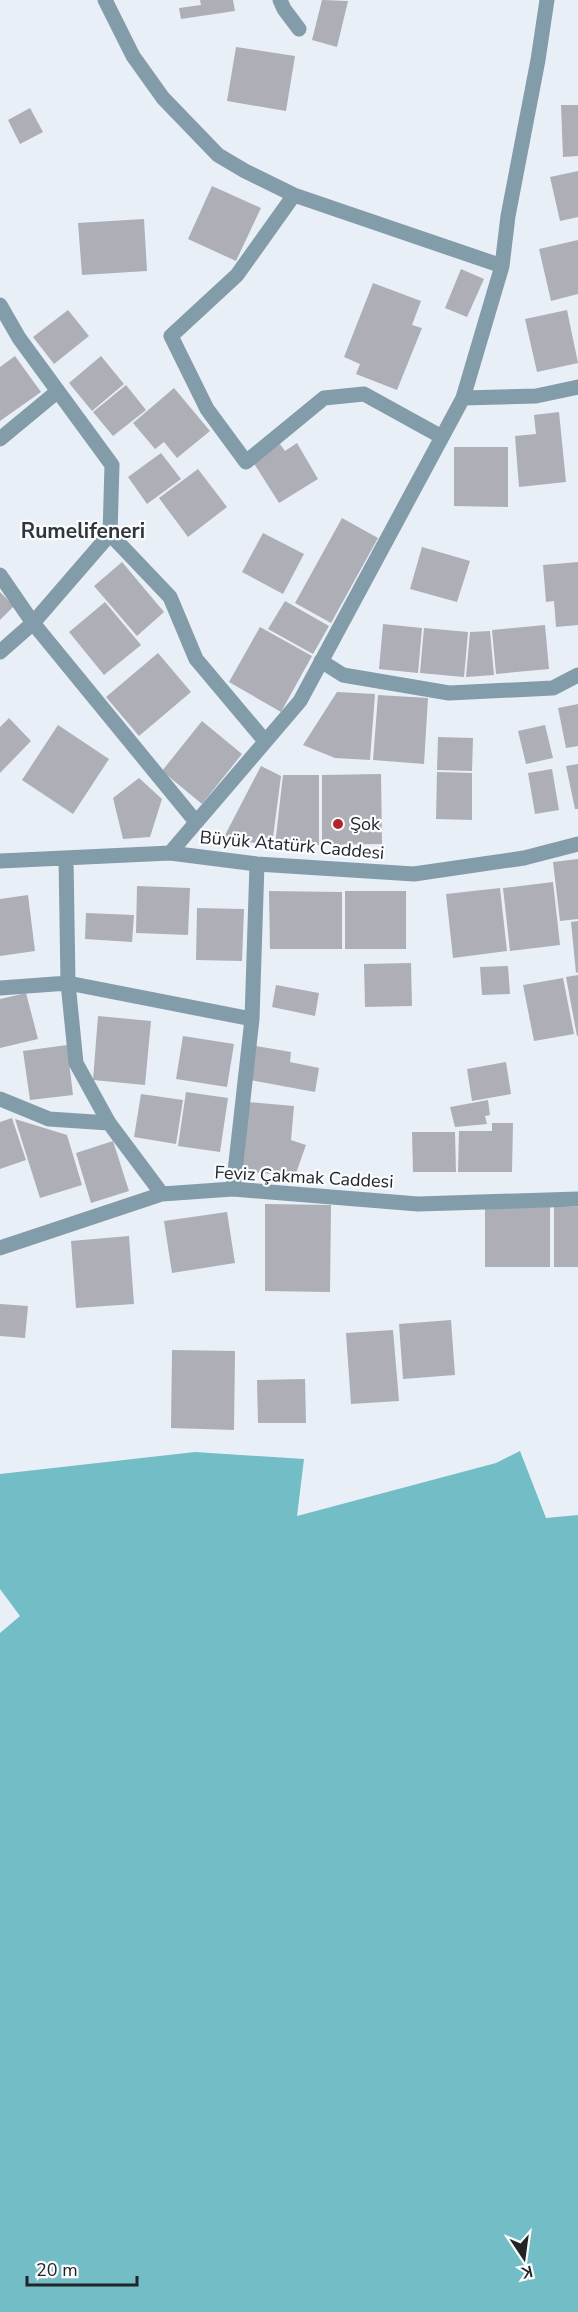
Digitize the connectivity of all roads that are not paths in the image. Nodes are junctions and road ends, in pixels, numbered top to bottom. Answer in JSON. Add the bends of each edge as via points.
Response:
{"nodes":[{"id":1,"x":105,"y":0,"type":"edge"},
{"id":2,"x":280,"y":0,"type":"edge"},
{"id":3,"x":547,"y":0,"type":"edge"},
{"id":4,"x":299,"y":29,"type":"dead end"},
{"id":5,"x":294,"y":195,"type":"junction"},
{"id":6,"x":502,"y":266,"type":"junction"},
{"id":7,"x":0,"y":305,"type":"edge"},
{"id":8,"x":578,"y":387,"type":"edge"},
{"id":9,"x":58,"y":391,"type":"junction"},
{"id":10,"x":463,"y":398,"type":"junction"},
{"id":11,"x":442,"y":437,"type":"junction"},
{"id":12,"x":0,"y":439,"type":"edge"},
{"id":13,"x":110,"y":534,"type":"junction"},
{"id":14,"x":0,"y":574,"type":"edge"},
{"id":15,"x":33,"y":623,"type":"junction"},
{"id":16,"x":0,"y":652,"type":"edge"},
{"id":17,"x":321,"y":662,"type":"junction"},
{"id":18,"x":578,"y":675,"type":"edge"},
{"id":19,"x":265,"y":741,"type":"junction"},
{"id":20,"x":196,"y":822,"type":"junction"},
{"id":21,"x":578,"y":844,"type":"edge"},
{"id":22,"x":170,"y":853,"type":"junction"},
{"id":23,"x":66,"y":858,"type":"junction"},
{"id":24,"x":0,"y":861,"type":"edge"},
{"id":25,"x":257,"y":864,"type":"junction"},
{"id":26,"x":68,"y":983,"type":"junction"},
{"id":27,"x":0,"y":988,"type":"edge"},
{"id":28,"x":252,"y":1019,"type":"junction"},
{"id":29,"x":0,"y":1099,"type":"edge"},
{"id":30,"x":109,"y":1123,"type":"junction"},
{"id":31,"x":233,"y":1189,"type":"junction"},
{"id":32,"x":162,"y":1194,"type":"junction"},
{"id":33,"x":578,"y":1199,"type":"edge"},
{"id":34,"x":0,"y":1248,"type":"edge"}],
"edges":[{"from":1,"to":5,"type":"street","via":[[139,65],[163,98],[218,155]]},
{"from":2,"to":4,"type":"street"},
{"from":3,"to":6,"type":"street"},
{"from":5,"to":6,"type":"street"},
{"from":5,"to":11,"type":"street","via":[[237,275],[171,336],[207,409],[246,462],[324,398],[364,394]]},
{"from":6,"to":10,"type":"street"},
{"from":7,"to":9,"type":"street"},
{"from":8,"to":10,"type":"street","via":[[536,396]]},
{"from":9,"to":12,"type":"street"},
{"from":9,"to":13,"type":"street","via":[[112,465]]},
{"from":10,"to":11,"type":"street"},
{"from":11,"to":17,"type":"street"},
{"from":13,"to":15,"type":"street"},
{"from":13,"to":19,"type":"street","via":[[170,597],[196,659]]},
{"from":14,"to":15,"type":"street"},
{"from":15,"to":16,"type":"street"},
{"from":15,"to":20,"type":"street"},
{"from":17,"to":18,"type":"street","via":[[343,675],[449,693],[553,688]]},
{"from":17,"to":19,"type":"street","via":[[300,701]]},
{"from":19,"to":20,"type":"street"},
{"from":20,"to":22,"type":"street"},
{"from":21,"to":25,"type":"street","name":"Büyük Atatürk Caddesi","via":[[524,858],[414,874]]},
{"from":22,"to":23,"type":"street","name":"Büyük Atatürk Caddesi"},
{"from":22,"to":25,"type":"street","name":"Büyük Atatürk Caddesi"},
{"from":23,"to":24,"type":"street","name":"Büyük Atatürk Caddesi"},
{"from":23,"to":26,"type":"street"},
{"from":25,"to":28,"type":"street"},
{"from":26,"to":27,"type":"street"},
{"from":26,"to":28,"type":"street"},
{"from":26,"to":30,"type":"street","via":[[76,1064]]},
{"from":28,"to":31,"type":"street"},
{"from":29,"to":30,"type":"street","via":[[49,1119]]},
{"from":30,"to":32,"type":"street"},
{"from":31,"to":32,"type":"street","name":"Feviz Çakmak Caddesi"},
{"from":31,"to":33,"type":"street","name":"Feviz Çakmak Caddesi","via":[[418,1204]]},
{"from":32,"to":34,"type":"street","name":"Feviz Çakmak Caddesi"}]}
